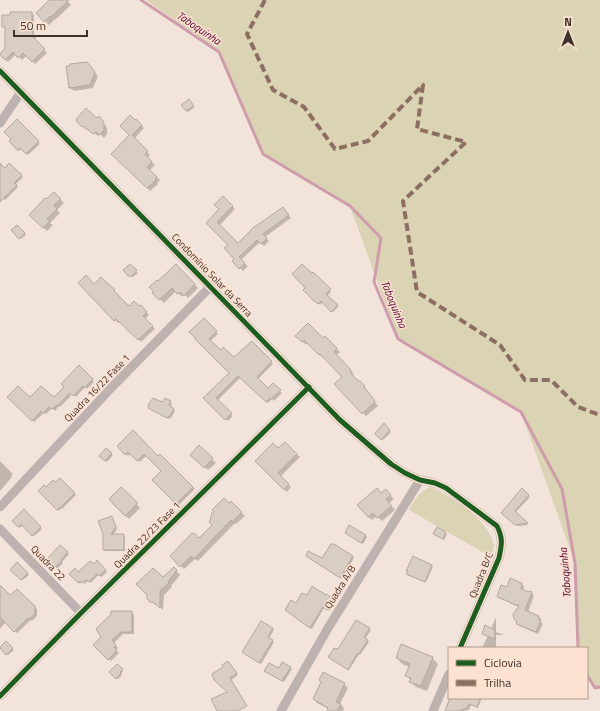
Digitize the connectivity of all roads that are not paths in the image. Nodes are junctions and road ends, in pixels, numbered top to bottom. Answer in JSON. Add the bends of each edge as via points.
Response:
{"nodes":[{"id":1,"x":0,"y":71,"type":"edge"},
{"id":2,"x":21,"y":92,"type":"junction"},
{"id":3,"x":0,"y":123,"type":"edge"},
{"id":4,"x":211,"y":286,"type":"junction"},
{"id":5,"x":309,"y":388,"type":"junction"},
{"id":6,"x":420,"y":480,"type":"junction"},
{"id":7,"x":0,"y":507,"type":"edge"},
{"id":8,"x":0,"y":529,"type":"edge"},
{"id":9,"x":81,"y":613,"type":"junction"},
{"id":10,"x":460,"y":647,"type":"edge"},
{"id":11,"x":448,"y":676,"type":"edge"},
{"id":12,"x":0,"y":696,"type":"edge"},
{"id":13,"x":284,"y":710,"type":"edge"},
{"id":14,"x":433,"y":711,"type":"edge"}],
"edges":[{"from":1,"to":2,"type":"street","name":"Condomínio Solar da Serra"},
{"from":2,"to":3,"type":"street"},
{"from":2,"to":4,"type":"street","name":"Condomínio Solar da Serra"},
{"from":4,"to":5,"type":"street","name":"Condomínio Solar da Serra"},
{"from":4,"to":7,"type":"street","name":"Quadra 16/22 Fase 1"},
{"from":5,"to":6,"type":"street","name":"Condomínio Solar da Serra","via":[[340,420],[391,464]]},
{"from":5,"to":9,"type":"street","name":"Quadra 22/23 Fase 1"},
{"from":6,"to":10,"type":"street","name":"Quadra B/C","via":[[446,488],[497,526],[501,534],[500,558]]},
{"from":6,"to":13,"type":"street","name":"Quadra A/B","via":[[328,628]]},
{"from":8,"to":9,"type":"street","name":"Quadra 22"},
{"from":9,"to":12,"type":"street","name":"Quadra 22/23 Fase 1"},
{"from":11,"to":14,"type":"street"}]}
